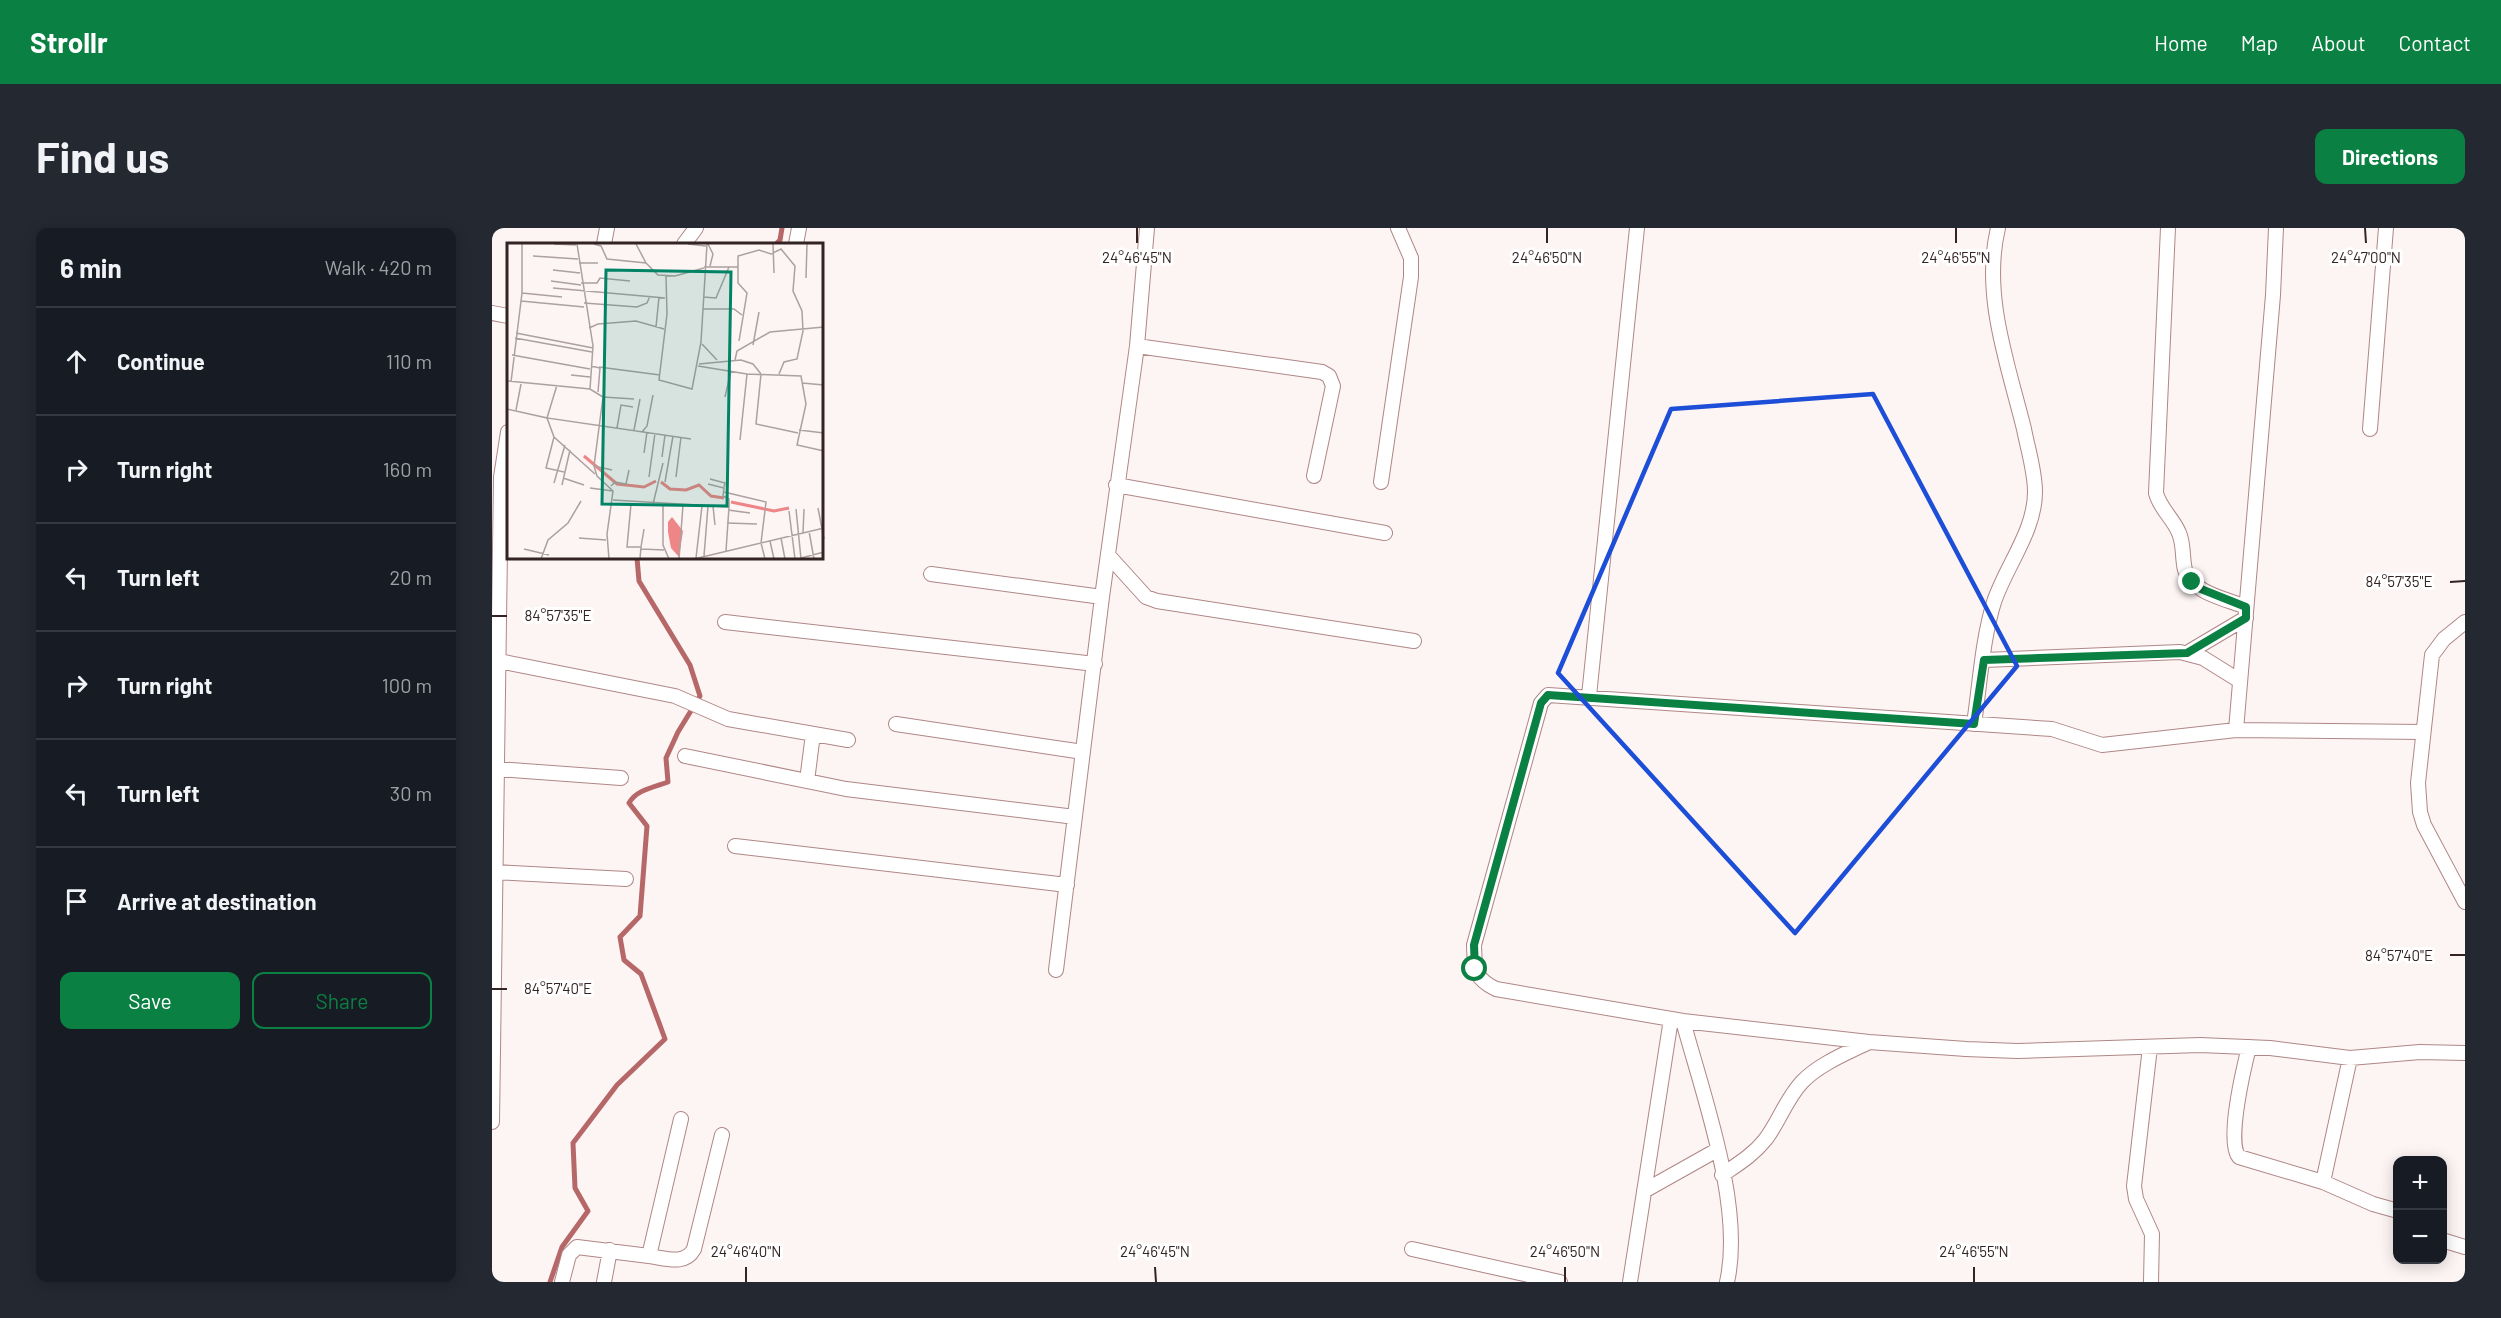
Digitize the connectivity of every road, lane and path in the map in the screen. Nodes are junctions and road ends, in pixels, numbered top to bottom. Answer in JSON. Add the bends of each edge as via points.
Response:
{"nodes":[{"id":1,"x":607,"y":228,"type":"edge"},
{"id":2,"x":696,"y":228,"type":"edge"},
{"id":3,"x":799,"y":228,"type":"edge"},
{"id":4,"x":1147,"y":228,"type":"edge"},
{"id":5,"x":1398,"y":228,"type":"edge"},
{"id":6,"x":1637,"y":228,"type":"edge"},
{"id":7,"x":1998,"y":228,"type":"edge"},
{"id":8,"x":2168,"y":228,"type":"edge"},
{"id":9,"x":2276,"y":228,"type":"edge"},
{"id":10,"x":2386,"y":228,"type":"edge"},
{"id":11,"x":604,"y":243,"type":"edge"},
{"id":12,"x":685,"y":243,"type":"edge"},
{"id":13,"x":796,"y":243,"type":"edge"},
{"id":14,"x":492,"y":313,"type":"edge"},
{"id":15,"x":507,"y":316,"type":"edge"},
{"id":16,"x":1137,"y":346,"type":"junction"},
{"id":17,"x":2370,"y":429,"type":"dead end"},
{"id":18,"x":507,"y":436,"type":"edge"},
{"id":19,"x":1314,"y":476,"type":"dead end"},
{"id":20,"x":496,"y":477,"type":"edge"},
{"id":21,"x":1381,"y":482,"type":"dead end"},
{"id":22,"x":1116,"y":485,"type":"junction"},
{"id":23,"x":1385,"y":533,"type":"dead end"},
{"id":24,"x":1108,"y":555,"type":"junction"},
{"id":25,"x":932,"y":574,"type":"dead end"},
{"id":26,"x":1102,"y":597,"type":"junction"},
{"id":27,"x":2246,"y":613,"type":"junction"},
{"id":28,"x":725,"y":622,"type":"dead end"},
{"id":29,"x":2465,"y":622,"type":"edge"},
{"id":30,"x":495,"y":633,"type":"edge"},
{"id":31,"x":1414,"y":641,"type":"dead end"},
{"id":32,"x":2187,"y":653,"type":"junction"},
{"id":33,"x":1984,"y":660,"type":"junction"},
{"id":34,"x":499,"y":661,"type":"junction"},
{"id":35,"x":1095,"y":664,"type":"junction"},
{"id":36,"x":2240,"y":681,"type":"junction"},
{"id":37,"x":1589,"y":696,"type":"junction"},
{"id":38,"x":896,"y":724,"type":"dead end"},
{"id":39,"x":1974,"y":724,"type":"junction"},
{"id":40,"x":2236,"y":730,"type":"junction"},
{"id":41,"x":2423,"y":732,"type":"junction"},
{"id":42,"x":813,"y":734,"type":"junction"},
{"id":43,"x":848,"y":740,"type":"dead end"},
{"id":44,"x":495,"y":742,"type":"edge"},
{"id":45,"x":1083,"y":752,"type":"junction"},
{"id":46,"x":685,"y":756,"type":"dead end"},
{"id":47,"x":497,"y":769,"type":"junction"},
{"id":48,"x":621,"y":778,"type":"dead end"},
{"id":49,"x":807,"y":781,"type":"junction"},
{"id":50,"x":1075,"y":817,"type":"junction"},
{"id":51,"x":735,"y":846,"type":"dead end"},
{"id":52,"x":495,"y":872,"type":"junction"},
{"id":53,"x":626,"y":879,"type":"dead end"},
{"id":54,"x":1067,"y":885,"type":"junction"},
{"id":55,"x":2465,"y":902,"type":"edge"},
{"id":56,"x":494,"y":910,"type":"edge"},
{"id":57,"x":1056,"y":970,"type":"dead end"},
{"id":58,"x":493,"y":992,"type":"edge"},
{"id":59,"x":1677,"y":1020,"type":"junction"},
{"id":60,"x":1869,"y":1042,"type":"junction"},
{"id":61,"x":2150,"y":1047,"type":"junction"},
{"id":62,"x":2249,"y":1047,"type":"junction"},
{"id":63,"x":2465,"y":1053,"type":"edge"},
{"id":64,"x":2350,"y":1058,"type":"junction"},
{"id":65,"x":492,"y":1074,"type":"edge"},
{"id":66,"x":681,"y":1119,"type":"dead end"},
{"id":67,"x":492,"y":1122,"type":"edge"},
{"id":68,"x":722,"y":1135,"type":"dead end"},
{"id":69,"x":1717,"y":1150,"type":"junction"},
{"id":70,"x":1722,"y":1175,"type":"junction"},
{"id":71,"x":2324,"y":1182,"type":"junction"},
{"id":72,"x":1644,"y":1191,"type":"junction"},
{"id":73,"x":2394,"y":1210,"type":"edge"},
{"id":74,"x":2447,"y":1242,"type":"edge"},
{"id":75,"x":2465,"y":1247,"type":"edge"},
{"id":76,"x":1412,"y":1249,"type":"dead end"},
{"id":77,"x":610,"y":1250,"type":"junction"},
{"id":78,"x":649,"y":1256,"type":"junction"},
{"id":79,"x":562,"y":1282,"type":"edge"},
{"id":80,"x":604,"y":1282,"type":"edge"},
{"id":81,"x":1560,"y":1282,"type":"edge"},
{"id":82,"x":1630,"y":1282,"type":"edge"},
{"id":83,"x":1727,"y":1282,"type":"edge"},
{"id":84,"x":2151,"y":1282,"type":"edge"}],
"edges":[{"from":1,"to":11,"type":"street"},
{"from":2,"to":12,"type":"street"},
{"from":3,"to":13,"type":"street"},
{"from":4,"to":16,"type":"street"},
{"from":5,"to":21,"type":"street","via":[[1411,258],[1411,277]]},
{"from":6,"to":37,"type":"street"},
{"from":7,"to":33,"type":"street","via":[[1991,267],[1996,309],[2035,490],[2028,526],[1995,600]]},
{"from":8,"to":27,"type":"street","via":[[2156,493],[2179,533],[2185,569],[2192,582]]},
{"from":9,"to":27,"type":"street"},
{"from":10,"to":17,"type":"street"},
{"from":14,"to":15,"type":"street"},
{"from":16,"to":19,"type":"street","via":[[1329,376],[1333,386]]},
{"from":16,"to":22,"type":"street"},
{"from":18,"to":20,"type":"street"},
{"from":20,"to":30,"type":"street"},
{"from":22,"to":23,"type":"street"},
{"from":22,"to":24,"type":"street"},
{"from":24,"to":26,"type":"street"},
{"from":24,"to":31,"type":"street","via":[[1146,597],[1156,601]]},
{"from":25,"to":26,"type":"street"},
{"from":26,"to":35,"type":"street"},
{"from":27,"to":32,"type":"street"},
{"from":27,"to":36,"type":"street"},
{"from":28,"to":35,"type":"street"},
{"from":29,"to":41,"type":"street","via":[[2432,654]]},
{"from":30,"to":34,"type":"street"},
{"from":32,"to":33,"type":"street"},
{"from":32,"to":36,"type":"street","via":[[2203,658]]},
{"from":33,"to":39,"type":"street"},
{"from":34,"to":42,"type":"street","via":[[685,700],[728,719]]},
{"from":34,"to":44,"type":"street"},
{"from":35,"to":45,"type":"street"},
{"from":36,"to":40,"type":"street"},
{"from":37,"to":39,"type":"street"},
{"from":37,"to":59,"type":"street","via":[[1555,693],[1541,703],[1474,945],[1475,969],[1482,982],[1496,989]]},
{"from":38,"to":45,"type":"street"},
{"from":39,"to":40,"type":"street","via":[[2052,729],[2102,745]]},
{"from":40,"to":41,"type":"street"},
{"from":41,"to":55,"type":"street","via":[[2418,783],[2420,812]]},
{"from":42,"to":43,"type":"street"},
{"from":42,"to":49,"type":"street"},
{"from":44,"to":47,"type":"street"},
{"from":45,"to":50,"type":"street"},
{"from":46,"to":49,"type":"street"},
{"from":47,"to":48,"type":"street"},
{"from":47,"to":52,"type":"street"},
{"from":49,"to":50,"type":"street"},
{"from":50,"to":54,"type":"street"},
{"from":51,"to":54,"type":"street"},
{"from":52,"to":53,"type":"street"},
{"from":52,"to":56,"type":"street"},
{"from":54,"to":57,"type":"street"},
{"from":56,"to":58,"type":"street"},
{"from":58,"to":65,"type":"street"},
{"from":59,"to":60,"type":"street"},
{"from":59,"to":69,"type":"street"},
{"from":59,"to":72,"type":"street"},
{"from":60,"to":61,"type":"street","via":[[2017,1051]]},
{"from":60,"to":70,"type":"street","via":[[1804,1080],[1791,1094],[1766,1139]]},
{"from":61,"to":62,"type":"street"},
{"from":61,"to":84,"type":"street","via":[[2134,1186],[2152,1234]]},
{"from":62,"to":64,"type":"street"},
{"from":62,"to":71,"type":"street","via":[[2239,1096],[2236,1154],[2244,1160]]},
{"from":63,"to":64,"type":"street"},
{"from":64,"to":71,"type":"street"},
{"from":65,"to":67,"type":"street"},
{"from":66,"to":78,"type":"street"},
{"from":68,"to":78,"type":"street","via":[[690,1257],[683,1260]]},
{"from":69,"to":70,"type":"street"},
{"from":69,"to":72,"type":"street"},
{"from":70,"to":83,"type":"street","via":[[1731,1243]]},
{"from":71,"to":73,"type":"street"},
{"from":72,"to":82,"type":"street"},
{"from":74,"to":75,"type":"street"},
{"from":76,"to":81,"type":"street"},
{"from":77,"to":78,"type":"street"},
{"from":77,"to":79,"type":"street","via":[[577,1247],[569,1255]]},
{"from":77,"to":80,"type":"street"}]}
